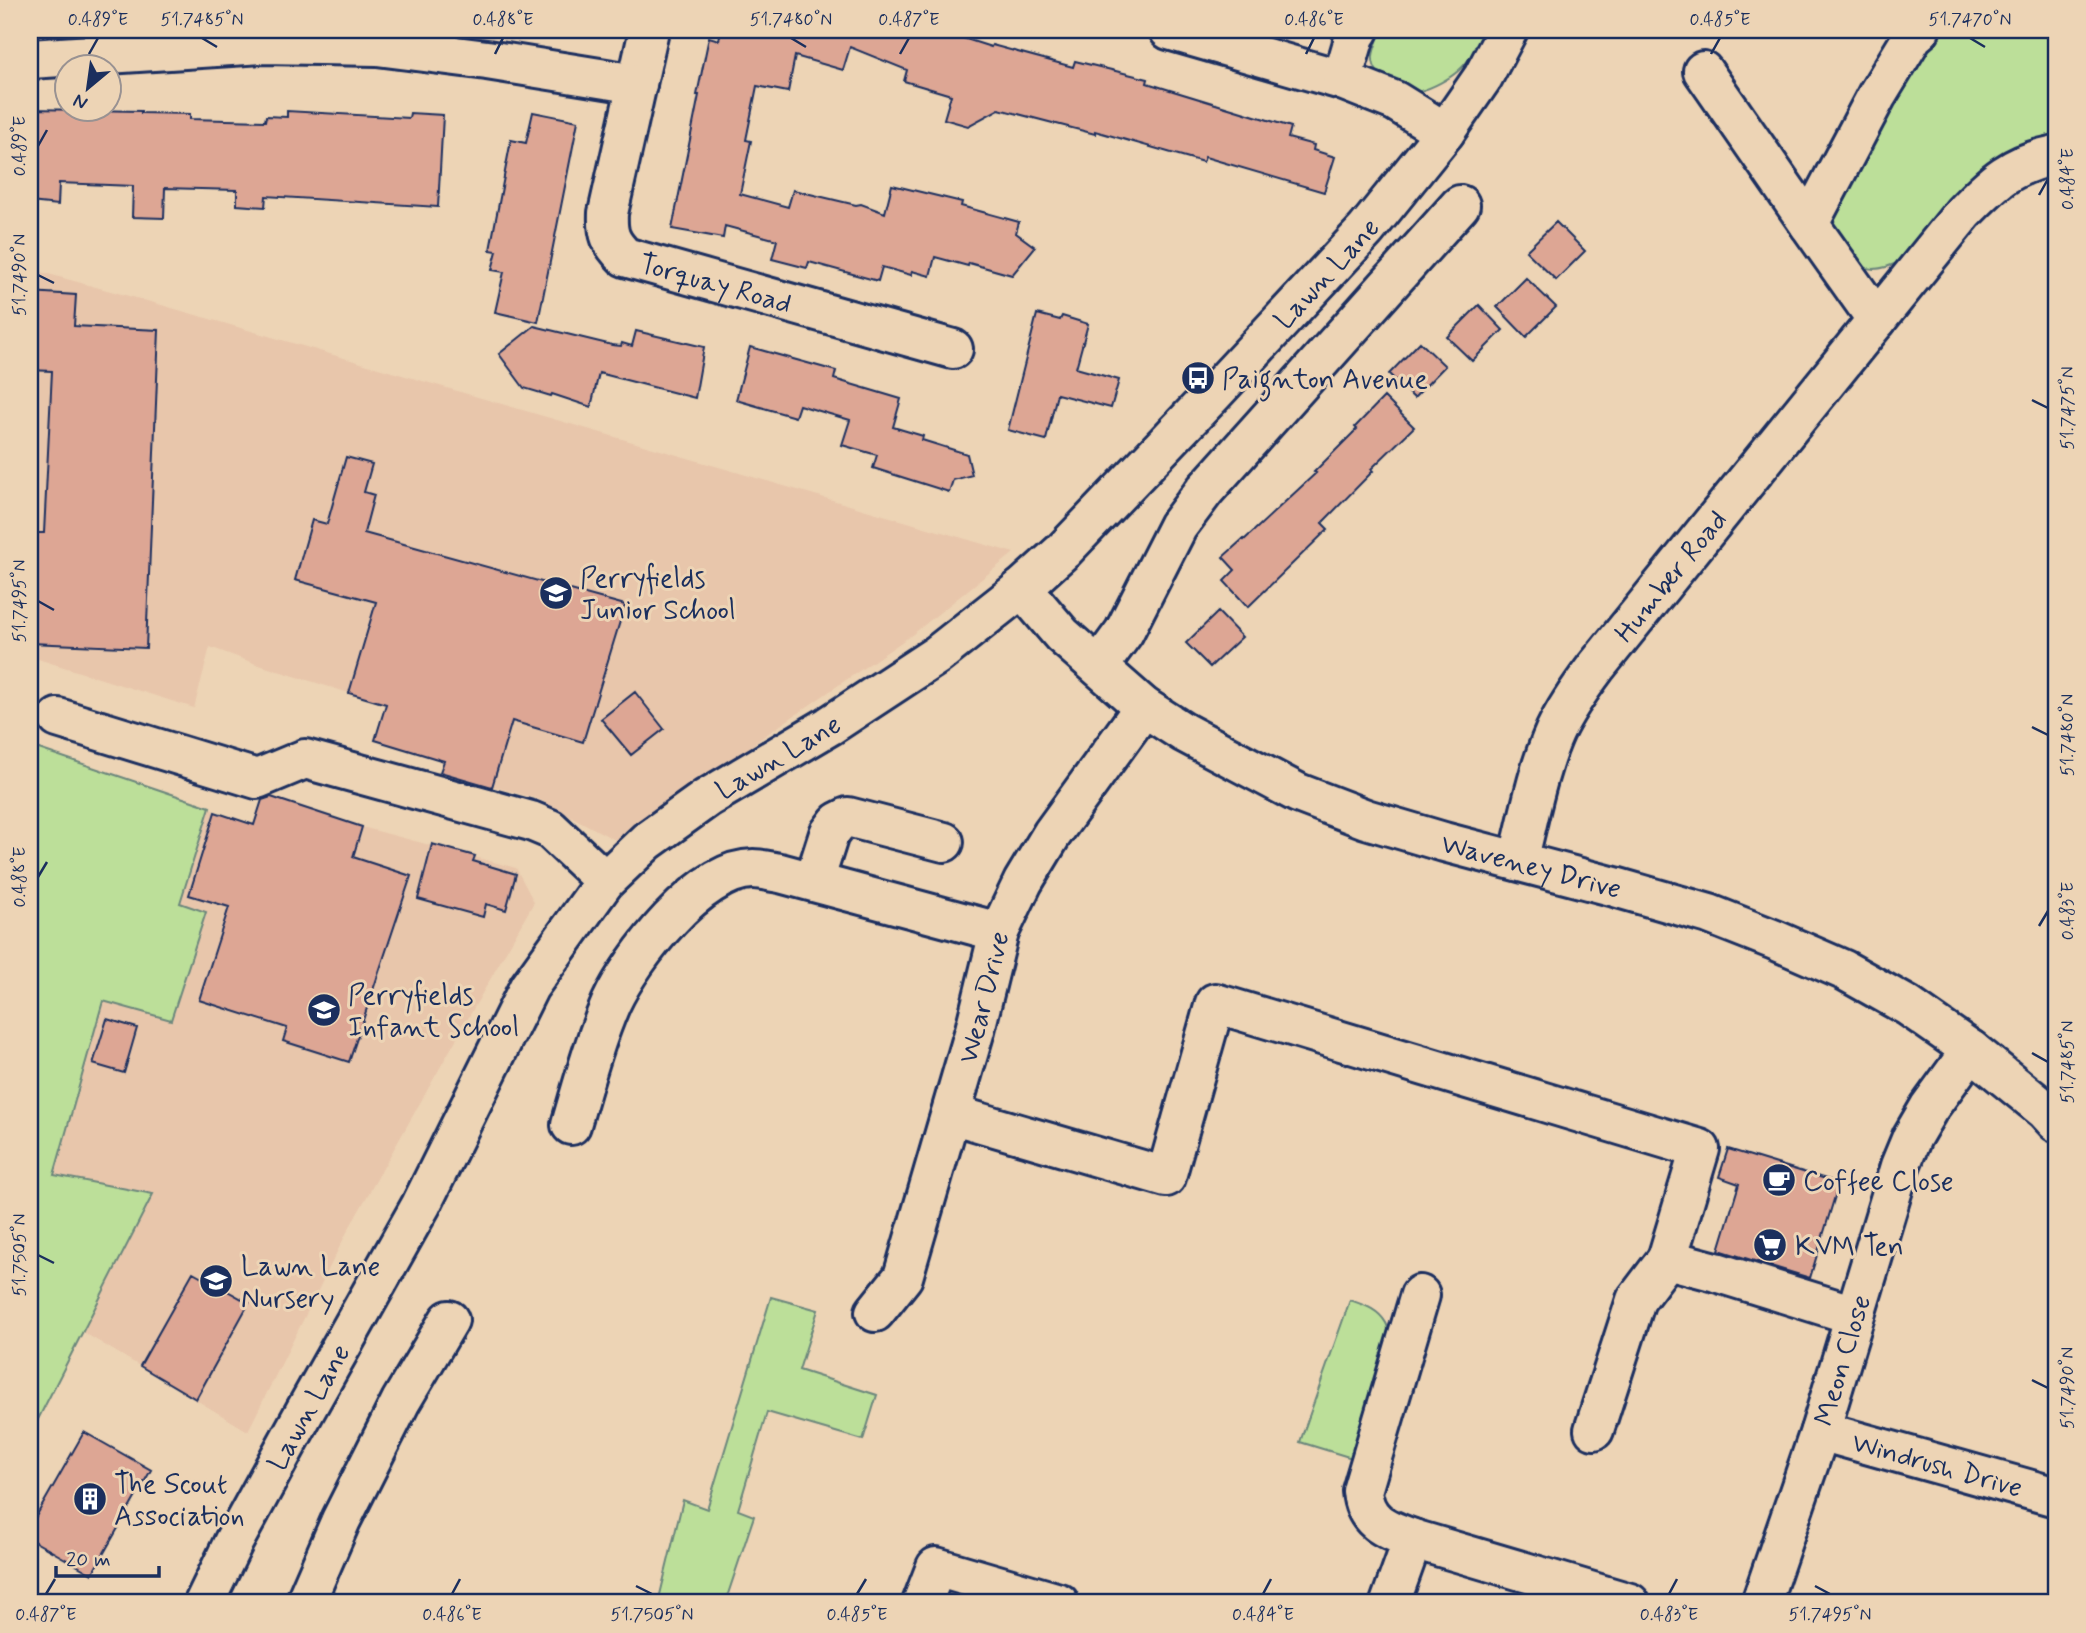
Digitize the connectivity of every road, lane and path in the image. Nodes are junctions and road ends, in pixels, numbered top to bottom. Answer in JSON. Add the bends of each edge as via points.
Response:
{"nodes":[{"id":1,"x":649,"y":30,"type":"edge"},
{"id":2,"x":1169,"y":30,"type":"edge"},
{"id":3,"x":1359,"y":30,"type":"edge"},
{"id":4,"x":1508,"y":30,"type":"edge"},
{"id":5,"x":1920,"y":30,"type":"edge"},
{"id":6,"x":30,"y":58,"type":"edge"},
{"id":7,"x":1703,"y":71,"type":"dead end"},
{"id":8,"x":1342,"y":80,"type":"junction"},
{"id":9,"x":637,"y":84,"type":"junction"},
{"id":10,"x":1445,"y":132,"type":"junction"},
{"id":11,"x":2056,"y":155,"type":"edge"},
{"id":12,"x":1460,"y":205,"type":"dead end"},
{"id":13,"x":1809,"y":224,"type":"junction"},
{"id":14,"x":1877,"y":320,"type":"junction"},
{"id":15,"x":953,"y":349,"type":"dead end"},
{"id":16,"x":1022,"y":589,"type":"junction"},
{"id":17,"x":1099,"y":666,"type":"junction"},
{"id":18,"x":1144,"y":707,"type":"junction"},
{"id":19,"x":58,"y":718,"type":"dead end"},
{"id":20,"x":943,"y":842,"type":"dead end"},
{"id":21,"x":1518,"y":861,"type":"junction"},
{"id":22,"x":605,"y":881,"type":"junction"},
{"id":23,"x":814,"y":881,"type":"junction"},
{"id":24,"x":999,"y":932,"type":"junction"},
{"id":25,"x":1971,"y":1049,"type":"junction"},
{"id":26,"x":951,"y":1114,"type":"junction"},
{"id":27,"x":2056,"y":1122,"type":"edge"},
{"id":28,"x":571,"y":1125,"type":"dead end"},
{"id":29,"x":1667,"y":1259,"type":"junction"},
{"id":30,"x":1420,"y":1295,"type":"dead end"},
{"id":31,"x":875,"y":1312,"type":"dead end"},
{"id":32,"x":1854,"y":1315,"type":"junction"},
{"id":33,"x":449,"y":1320,"type":"dead end"},
{"id":34,"x":1594,"y":1430,"type":"dead end"},
{"id":35,"x":1820,"y":1431,"type":"junction"},
{"id":36,"x":2056,"y":1497,"type":"edge"},
{"id":37,"x":1413,"y":1539,"type":"junction"},
{"id":38,"x":204,"y":1603,"type":"edge"},
{"id":39,"x":305,"y":1603,"type":"edge"},
{"id":40,"x":922,"y":1603,"type":"edge"},
{"id":41,"x":1059,"y":1603,"type":"edge"},
{"id":42,"x":1390,"y":1603,"type":"edge"},
{"id":43,"x":1630,"y":1603,"type":"edge"},
{"id":44,"x":1761,"y":1603,"type":"edge"}],
"edges":[{"from":1,"to":9,"type":"street","name":"Torquay Road"},
{"from":2,"to":8,"type":"street"},
{"from":3,"to":8,"type":"street"},
{"from":4,"to":10,"type":"street","name":"Lawn Lane"},
{"from":5,"to":13,"type":"street","via":[[1877,95]]},
{"from":6,"to":9,"type":"street","via":[[262,44],[377,46]]},
{"from":7,"to":13,"type":"street"},
{"from":8,"to":10,"type":"street","via":[[1395,101]]},
{"from":9,"to":15,"type":"street","name":"Torquay Road","via":[[608,213],[607,230],[625,257]]},
{"from":10,"to":16,"type":"street","name":"Lawn Lane","via":[[1338,261]]},
{"from":11,"to":14,"type":"street","name":"Humber Road","via":[[2016,167],[1990,186]]},
{"from":12,"to":17,"type":"street","name":"Lawn Lane","via":[[1205,490],[1178,526],[1124,632]]},
{"from":13,"to":14,"type":"street"},
{"from":14,"to":21,"type":"street","name":"Humber Road","via":[[1575,695],[1542,766]]},
{"from":16,"to":17,"type":"street","name":"Waveney Drive","via":[[1062,635]]},
{"from":16,"to":22,"type":"street","name":"Lawn Lane","via":[[937,655],[830,726],[707,798],[647,841]]},
{"from":17,"to":18,"type":"street","name":"Waveney Drive"},
{"from":18,"to":21,"type":"street","name":"Waveney Drive","via":[[1298,793],[1366,819]]},
{"from":18,"to":24,"type":"street","name":"Wear Drive","via":[[1052,834]]},
{"from":19,"to":22,"type":"street","via":[[257,779],[305,760],[531,821],[550,829]]},
{"from":20,"to":23,"type":"street","via":[[848,817],[829,834]]},
{"from":21,"to":25,"type":"street","name":"Waveney Drive","via":[[1709,914],[1775,940],[1908,1006]]},
{"from":22,"to":38,"type":"street","name":"Lawn Lane","via":[[530,987],[421,1205],[304,1411]]},
{"from":23,"to":24,"type":"street"},
{"from":23,"to":28,"type":"street","via":[[753,869],[728,874],[709,884],[673,917],[639,956],[612,1002]]},
{"from":24,"to":26,"type":"street","name":"Wear Drive"},
{"from":25,"to":27,"type":"street","name":"Waveney Drive"},
{"from":25,"to":32,"type":"street","name":"Meon Close","via":[[1912,1137]]},
{"from":26,"to":29,"type":"street","via":[[1166,1177],[1214,1003],[1700,1149]]},
{"from":26,"to":31,"type":"street","name":"Wear Drive","via":[[903,1277]]},
{"from":29,"to":32,"type":"street"},
{"from":29,"to":34,"type":"street","via":[[1636,1300]]},
{"from":30,"to":37,"type":"street","via":[[1362,1491],[1373,1519],[1387,1530]]},
{"from":32,"to":35,"type":"street","name":"Meon Close"},
{"from":33,"to":39,"type":"street","via":[[395,1413]]},
{"from":35,"to":36,"type":"street","name":"Windrush Drive"},
{"from":35,"to":44,"type":"street","name":"Meon Close"},
{"from":37,"to":42,"type":"street"},
{"from":37,"to":43,"type":"street"},
{"from":40,"to":41,"type":"street","via":[[936,1567]]}]}
